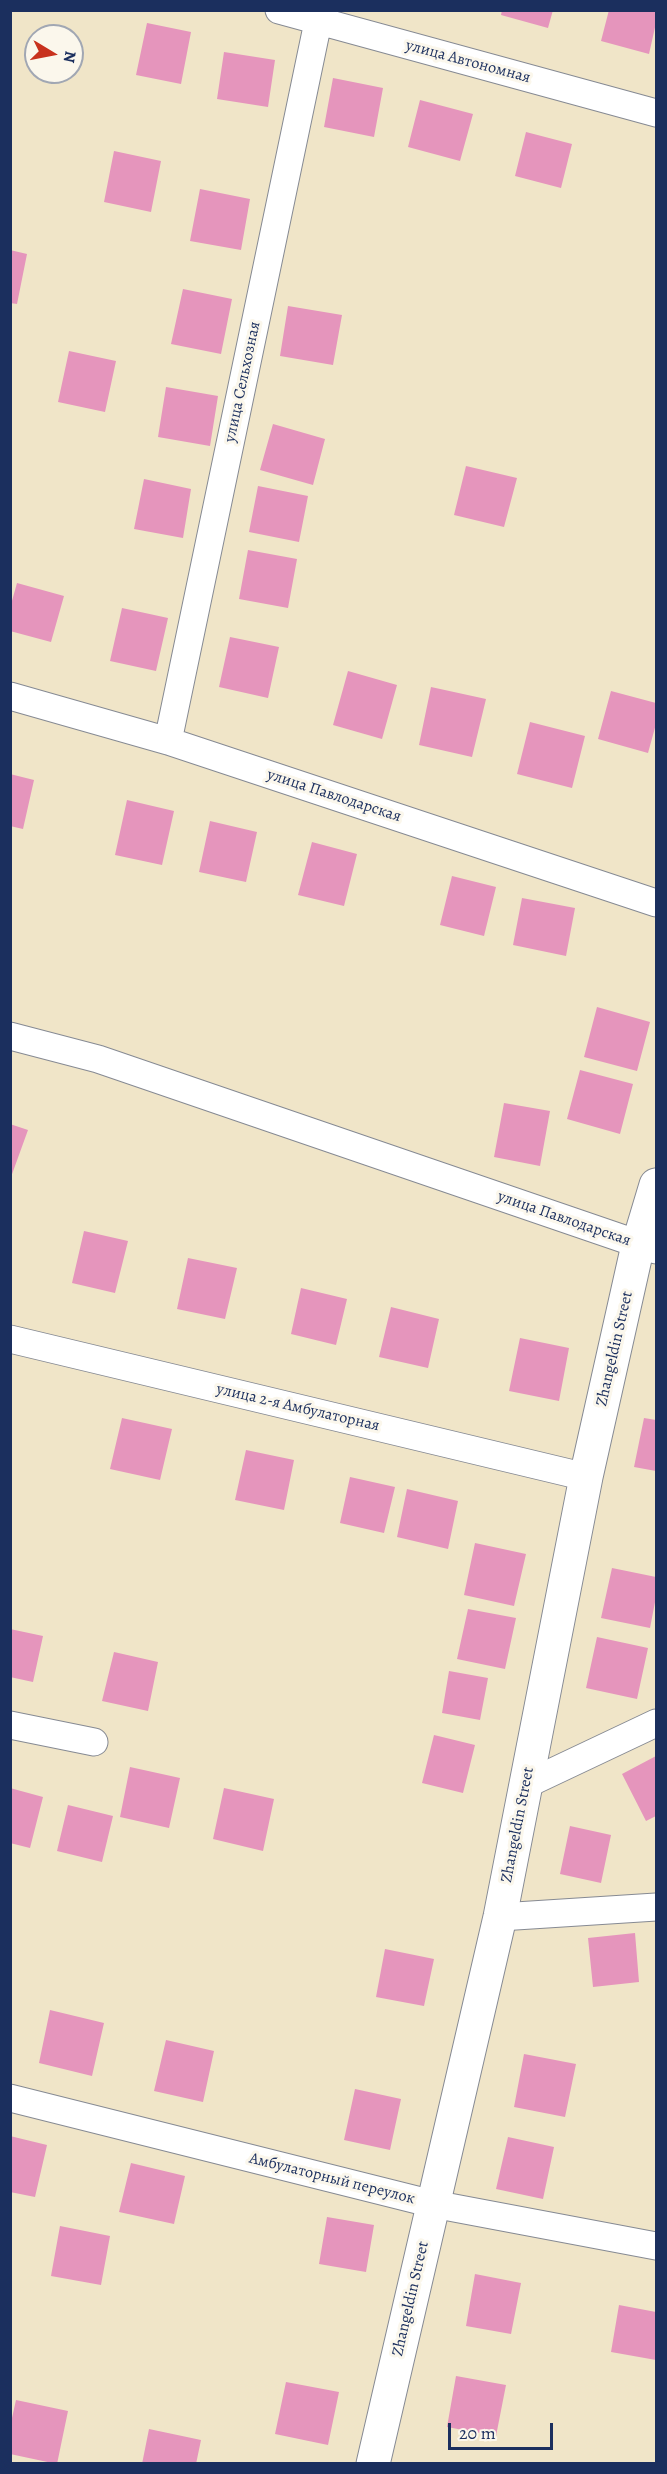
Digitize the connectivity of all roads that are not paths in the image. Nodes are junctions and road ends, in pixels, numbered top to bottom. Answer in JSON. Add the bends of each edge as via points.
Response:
{"nodes":[{"id":1,"x":279,"y":10,"type":"edge"},
{"id":2,"x":318,"y":22,"type":"junction"},
{"id":3,"x":657,"y":113,"type":"edge"},
{"id":4,"x":10,"y":696,"type":"edge"},
{"id":5,"x":168,"y":741,"type":"junction"},
{"id":6,"x":657,"y":903,"type":"edge"},
{"id":7,"x":10,"y":1036,"type":"edge"},
{"id":8,"x":657,"y":1185,"type":"edge"},
{"id":9,"x":647,"y":1248,"type":"edge"},
{"id":10,"x":10,"y":1339,"type":"edge"},
{"id":11,"x":586,"y":1477,"type":"junction"},
{"id":12,"x":657,"y":1723,"type":"edge"},
{"id":13,"x":10,"y":1725,"type":"edge"},
{"id":14,"x":94,"y":1742,"type":"dead end"},
{"id":15,"x":525,"y":1785,"type":"junction"},
{"id":16,"x":657,"y":1907,"type":"edge"},
{"id":17,"x":500,"y":1917,"type":"junction"},
{"id":18,"x":10,"y":2098,"type":"edge"},
{"id":19,"x":433,"y":2204,"type":"junction"},
{"id":20,"x":657,"y":2246,"type":"edge"},
{"id":21,"x":373,"y":2463,"type":"edge"}],
"edges":[{"from":1,"to":2,"type":"street","name":"улица Автономная"},
{"from":2,"to":3,"type":"street","name":"улица Автономная"},
{"from":2,"to":5,"type":"street","name":"улица Сельхозная"},
{"from":4,"to":5,"type":"street","name":"улица Павлодарская"},
{"from":5,"to":6,"type":"street","name":"улица Павлодарская"},
{"from":7,"to":9,"type":"street","name":"улица Павлодарская","via":[[98,1059]]},
{"from":8,"to":9,"type":"main road","name":"Zhangeldin Street"},
{"from":9,"to":11,"type":"main road","name":"Zhangeldin Street"},
{"from":10,"to":11,"type":"street","name":"улица 2-я Амбулаторная"},
{"from":11,"to":15,"type":"main road","name":"Zhangeldin Street"},
{"from":12,"to":15,"type":"street"},
{"from":13,"to":14,"type":"street"},
{"from":15,"to":17,"type":"main road","name":"Zhangeldin Street"},
{"from":16,"to":17,"type":"street"},
{"from":17,"to":19,"type":"main road","name":"Zhangeldin Street"},
{"from":18,"to":19,"type":"street","name":"Амбулаторный переулок"},
{"from":19,"to":20,"type":"street","name":"Амбулаторный переулок"},
{"from":19,"to":21,"type":"main road","name":"Zhangeldin Street"}]}
